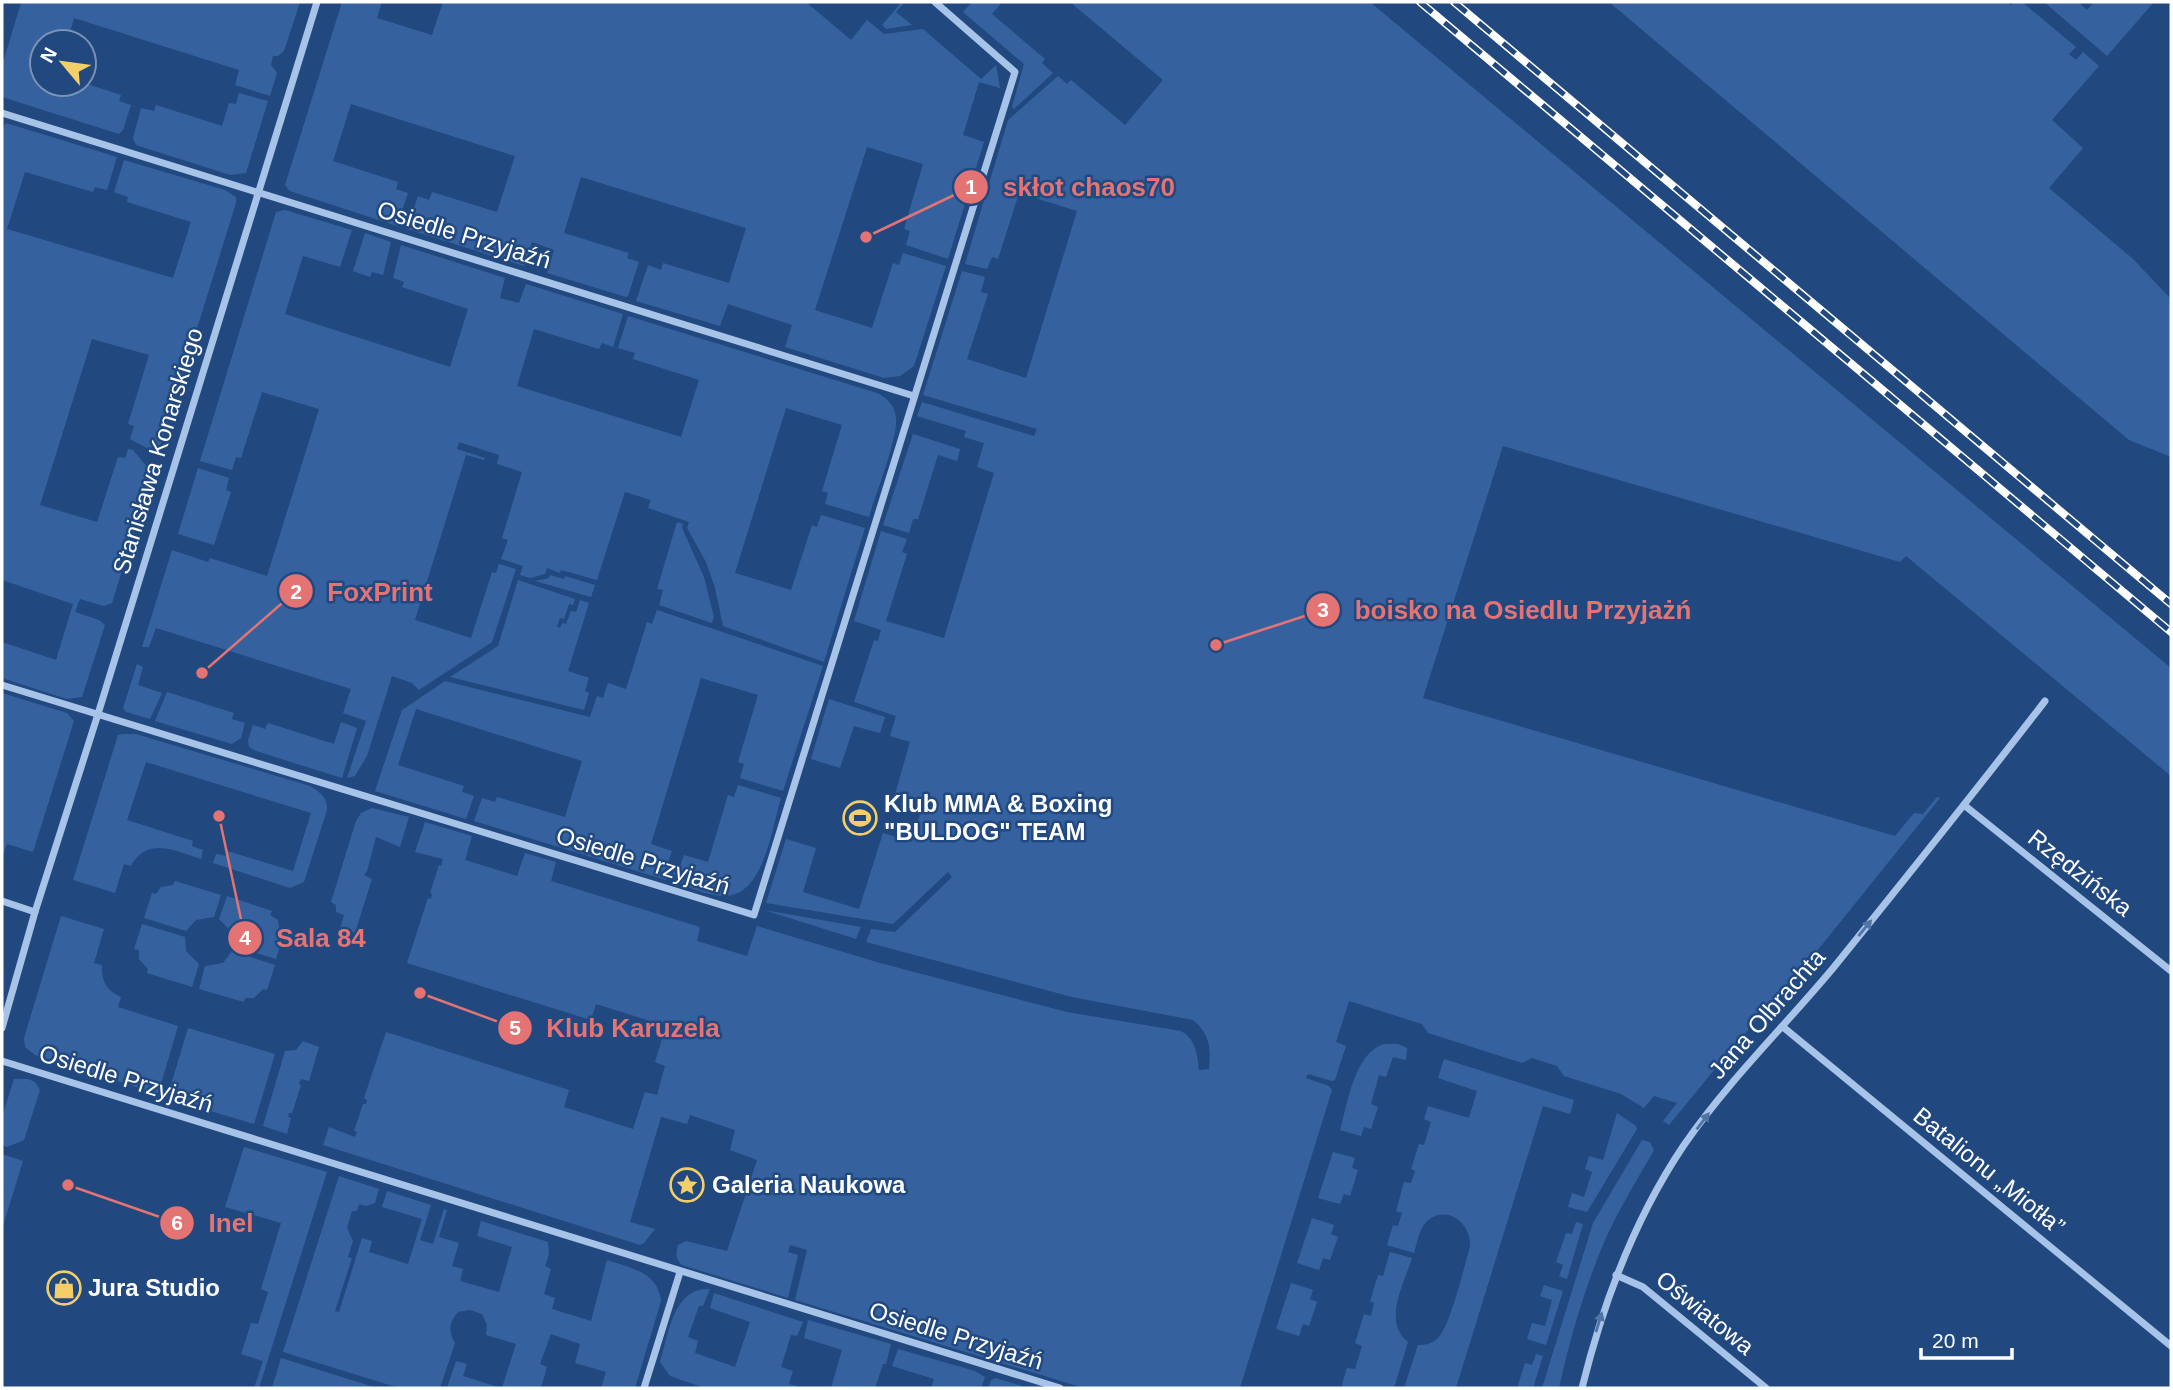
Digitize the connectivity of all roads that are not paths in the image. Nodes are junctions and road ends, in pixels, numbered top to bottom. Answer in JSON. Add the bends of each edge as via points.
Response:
{"nodes":[{"id":1,"x":317,"y":2,"type":"edge"},
{"id":2,"x":935,"y":2,"type":"edge"},
{"id":3,"x":2,"y":113,"type":"edge"},
{"id":4,"x":258,"y":192,"type":"junction"},
{"id":5,"x":914,"y":396,"type":"junction"},
{"id":6,"x":2,"y":685,"type":"edge"},
{"id":7,"x":2045,"y":701,"type":"dead end"},
{"id":8,"x":98,"y":714,"type":"junction"},
{"id":9,"x":1964,"y":805,"type":"junction"},
{"id":10,"x":2,"y":901,"type":"edge"},
{"id":11,"x":35,"y":912,"type":"junction"},
{"id":12,"x":2171,"y":971,"type":"edge"},
{"id":13,"x":1783,"y":1027,"type":"junction"},
{"id":14,"x":2,"y":1028,"type":"edge"},
{"id":15,"x":2,"y":1062,"type":"edge"},
{"id":16,"x":680,"y":1272,"type":"junction"},
{"id":17,"x":1616,"y":1275,"type":"junction"},
{"id":18,"x":2171,"y":1346,"type":"edge"},
{"id":19,"x":644,"y":1388,"type":"edge"},
{"id":20,"x":1060,"y":1388,"type":"edge"},
{"id":21,"x":1581,"y":1388,"type":"edge"},
{"id":22,"x":1766,"y":1388,"type":"edge"}],
"edges":[{"from":1,"to":4,"type":"street","name":"Stanisława Konarskiego"},
{"from":2,"to":5,"type":"street","name":"Osiedle Przyjaźń","via":[[1015,72]]},
{"from":3,"to":4,"type":"street","name":"Osiedle Przyjaźń"},
{"from":4,"to":5,"type":"street","name":"Osiedle Przyjaźń"},
{"from":4,"to":8,"type":"street","name":"Stanisława Konarskiego"},
{"from":5,"to":8,"type":"street","name":"Osiedle Przyjaźń","via":[[754,915]]},
{"from":6,"to":8,"type":"street","name":"Osiedle Przyjaźń"},
{"from":7,"to":9,"type":"street","name":"Jana Olbrachta"},
{"from":8,"to":11,"type":"street","name":"Stanisława Konarskiego"},
{"from":9,"to":12,"type":"street","name":"Rzędzińska"},
{"from":13,"to":9,"type":"street","name":"Jana Olbrachta","one_way":true},
{"from":10,"to":11,"type":"street"},
{"from":11,"to":14,"type":"street","name":"Stanisława Konarskiego"},
{"from":17,"to":13,"type":"street","name":"Jana Olbrachta","one_way":true,"via":[[1684,1146]]},
{"from":13,"to":18,"type":"street","name":"Batalionu „Miotła”"},
{"from":15,"to":16,"type":"street","name":"Osiedle Przyjaźń"},
{"from":16,"to":19,"type":"street"},
{"from":16,"to":20,"type":"street","name":"Osiedle Przyjaźń"},
{"from":21,"to":17,"type":"street","name":"Jana Olbrachta","one_way":true},
{"from":17,"to":22,"type":"street","name":"Oświatowa","via":[[1643,1287]]}]}
